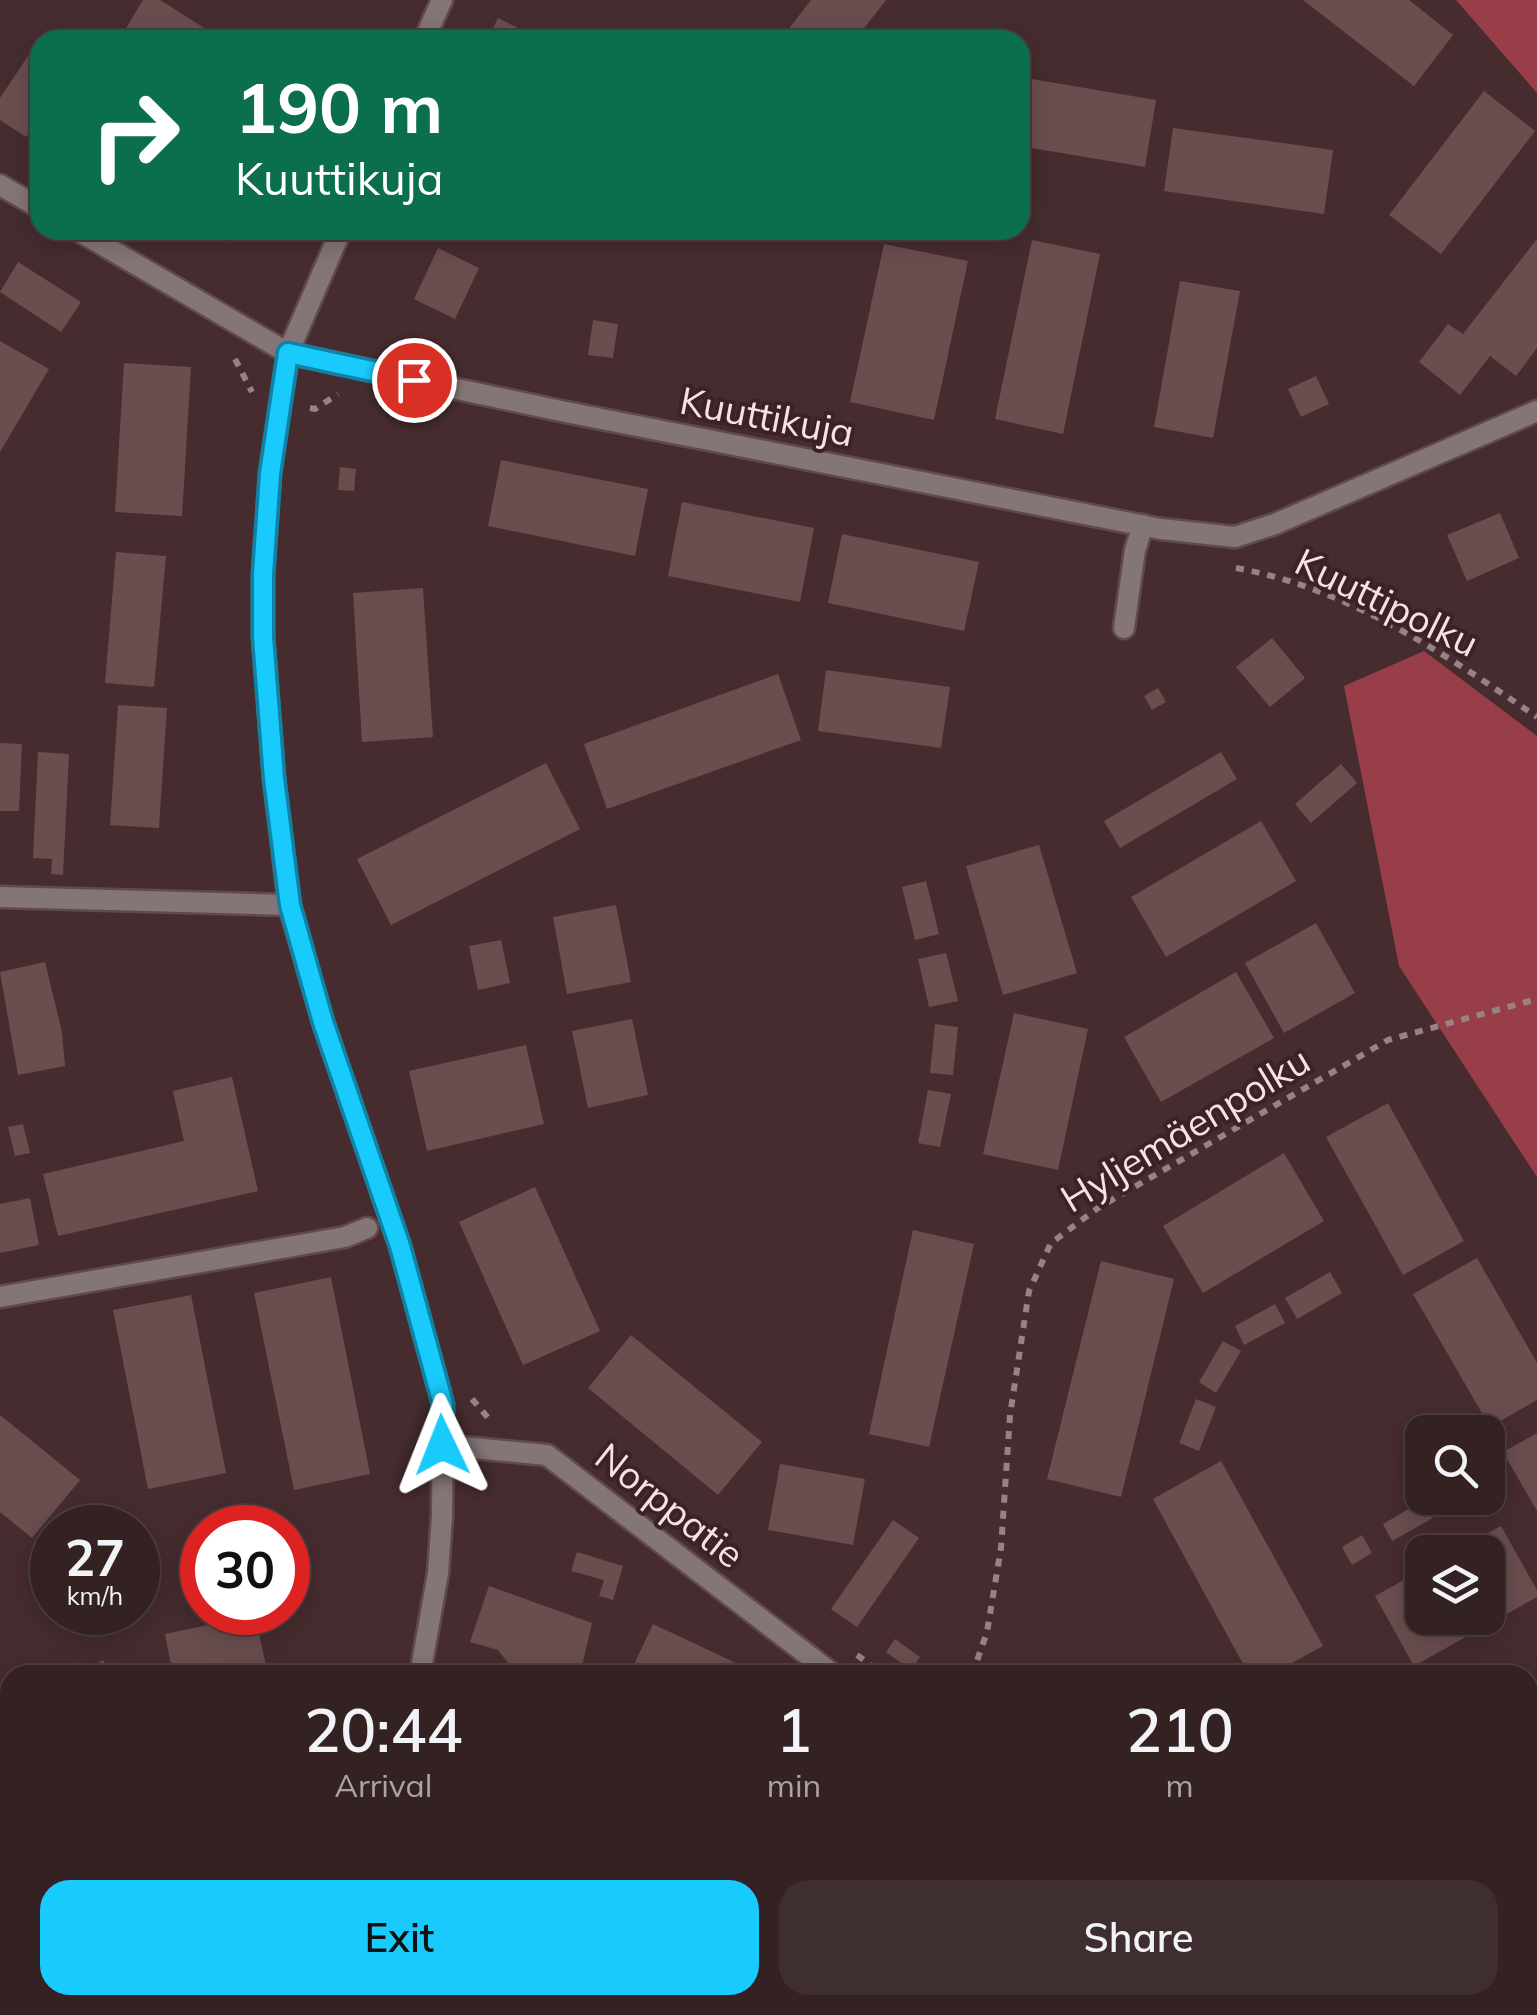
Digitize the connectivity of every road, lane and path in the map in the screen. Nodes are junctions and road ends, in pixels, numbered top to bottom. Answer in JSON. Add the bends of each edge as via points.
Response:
{"nodes":[{"id":1,"x":442,"y":0,"type":"edge"},
{"id":2,"x":428,"y":30,"type":"edge"},
{"id":3,"x":0,"y":185,"type":"edge"},
{"id":4,"x":30,"y":202,"type":"edge"},
{"id":5,"x":94,"y":240,"type":"edge"},
{"id":6,"x":336,"y":240,"type":"edge"},
{"id":7,"x":288,"y":353,"type":"junction"},
{"id":8,"x":1537,"y":412,"type":"edge"},
{"id":9,"x":1144,"y":525,"type":"junction"},
{"id":10,"x":1262,"y":572,"type":"dead end"},
{"id":11,"x":1124,"y":628,"type":"dead end"},
{"id":12,"x":1537,"y":717,"type":"edge"},
{"id":13,"x":0,"y":897,"type":"edge"},
{"id":14,"x":290,"y":905,"type":"junction"},
{"id":15,"x":1537,"y":998,"type":"edge"},
{"id":16,"x":367,"y":1228,"type":"dead end"},
{"id":17,"x":0,"y":1296,"type":"edge"},
{"id":18,"x":442,"y":1445,"type":"junction"},
{"id":19,"x":422,"y":1665,"type":"edge"},
{"id":20,"x":821,"y":1665,"type":"edge"},
{"id":21,"x":975,"y":1665,"type":"edge"}],
"edges":[{"from":1,"to":2,"type":"street"},
{"from":3,"to":4,"type":"street"},
{"from":5,"to":7,"type":"street","name":"Kuuttikuja"},
{"from":6,"to":7,"type":"street"},
{"from":7,"to":9,"type":"street","name":"Kuuttikuja"},
{"from":7,"to":14,"type":"street","via":[[270,474],[263,637]]},
{"from":8,"to":9,"type":"street","name":"Kuuttikuja","via":[[1235,537]]},
{"from":9,"to":11,"type":"street"},
{"from":10,"to":12,"type":"path","name":"Kuuttipolku","via":[[1436,647]]},
{"from":13,"to":14,"type":"street"},
{"from":14,"to":18,"type":"street","via":[[400,1246],[443,1404]]},
{"from":15,"to":21,"type":"path","name":"Hyljemäenpolku","via":[[1388,1040],[1098,1208],[1051,1243],[1028,1291],[1010,1414],[1001,1548]]},
{"from":16,"to":17,"type":"street","via":[[346,1237]]},
{"from":18,"to":19,"type":"street","via":[[438,1573]]},
{"from":18,"to":20,"type":"street","name":"Norppatie","via":[[548,1455]]}]}
